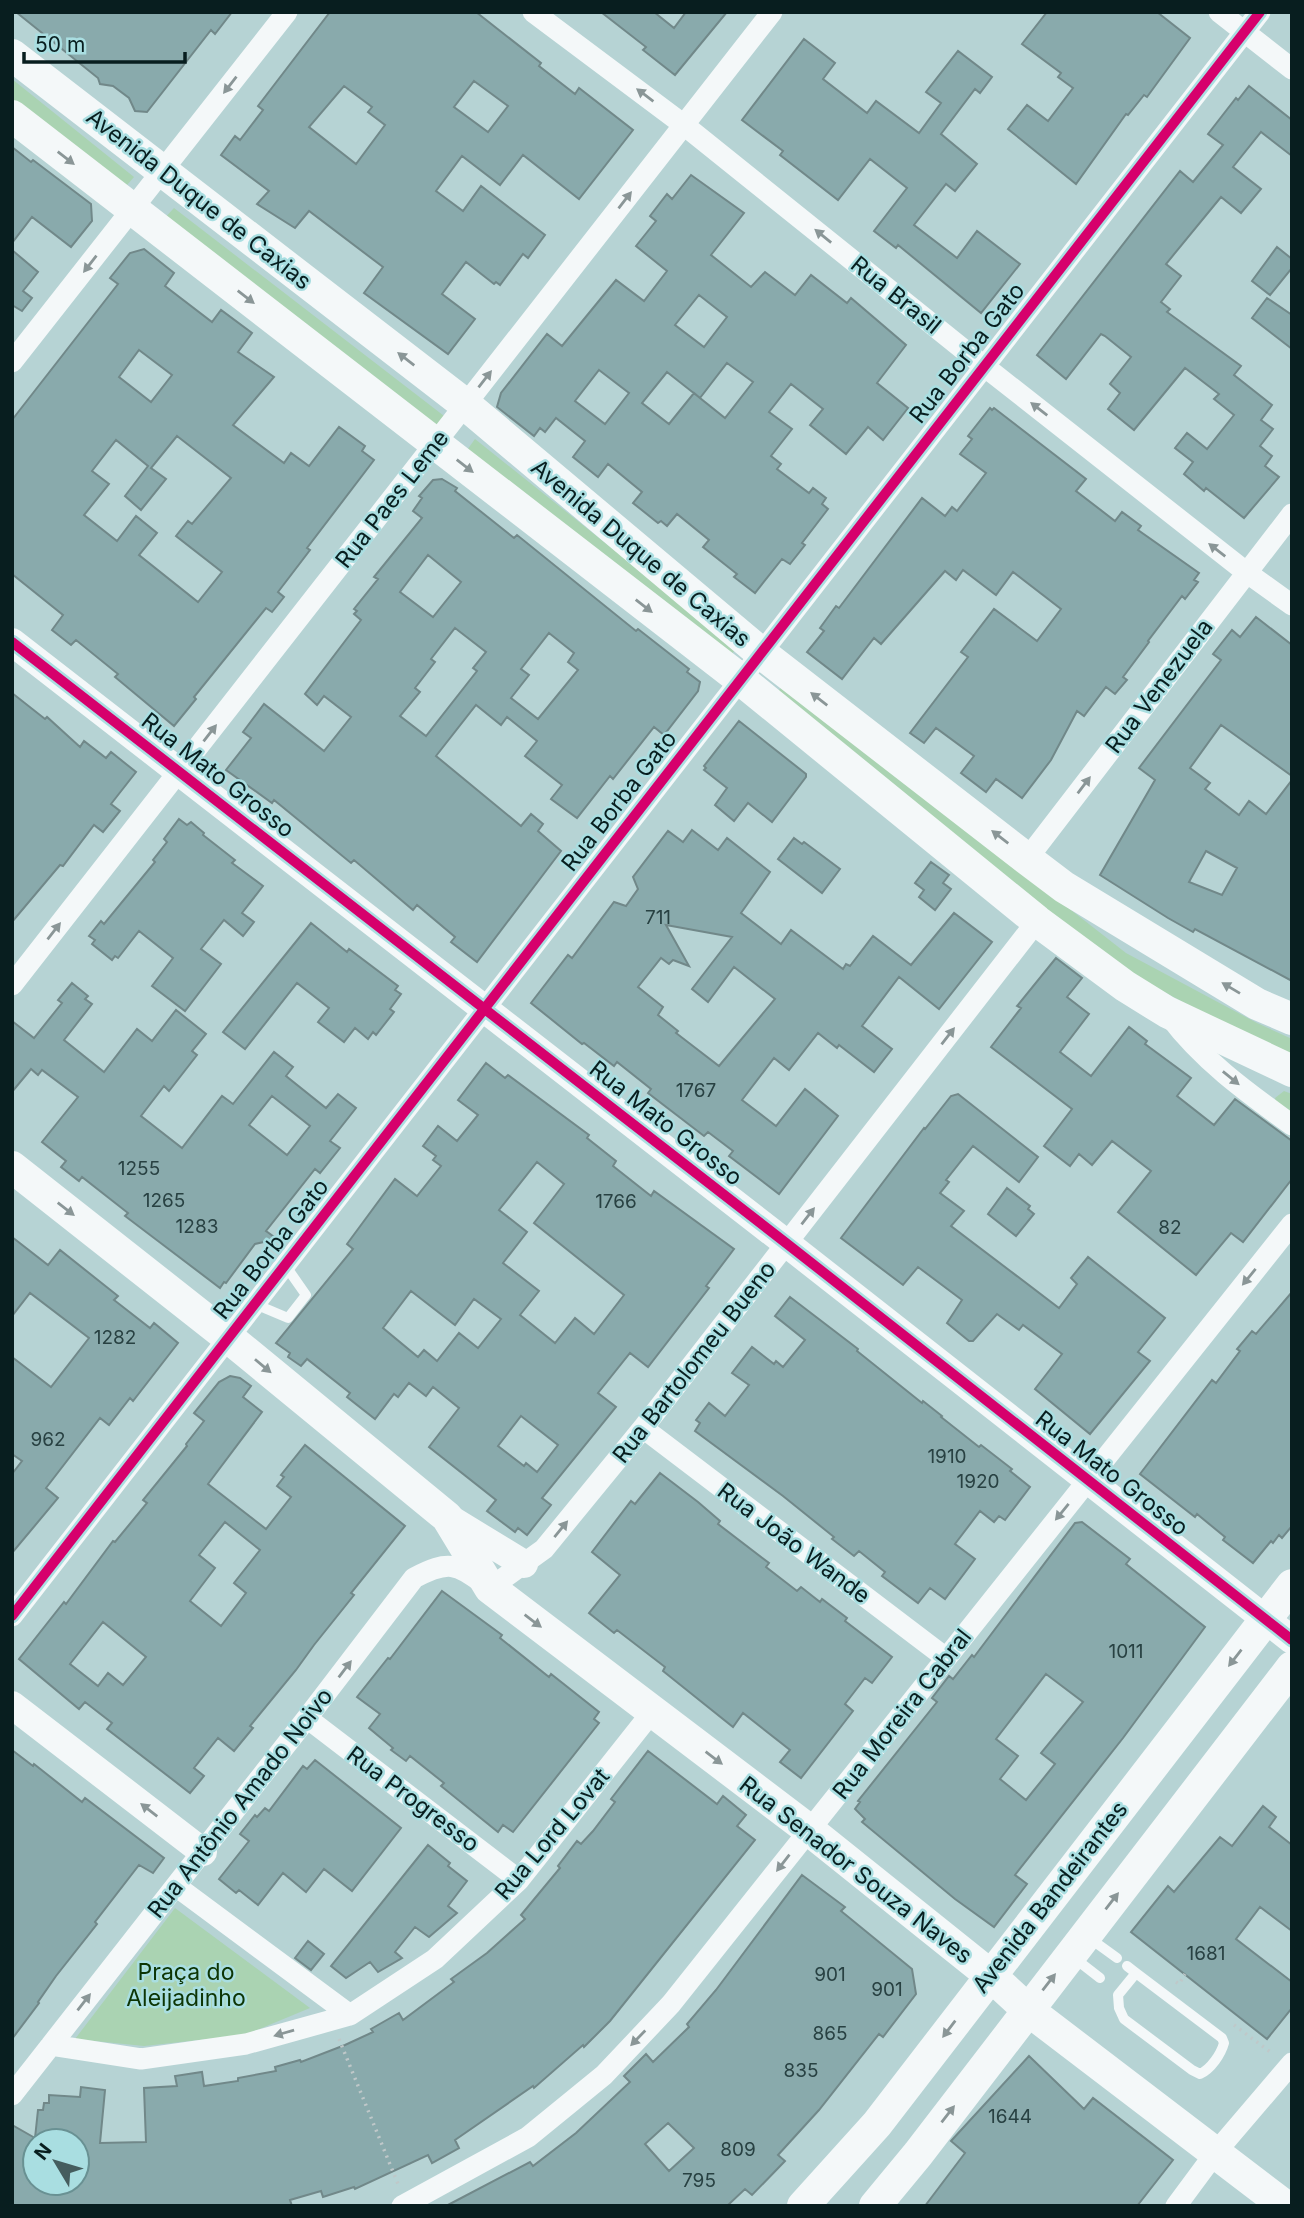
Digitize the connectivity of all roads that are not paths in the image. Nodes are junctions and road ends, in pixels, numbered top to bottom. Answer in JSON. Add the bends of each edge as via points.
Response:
{"nodes":[{"id":1,"x":287,"y":12,"type":"edge"},
{"id":2,"x":533,"y":12,"type":"edge"},
{"id":3,"x":772,"y":12,"type":"edge"},
{"id":4,"x":1219,"y":12,"type":"edge"},
{"id":5,"x":1260,"y":12,"type":"edge"},
{"id":6,"x":1245,"y":32,"type":"junction"},
{"id":7,"x":12,"y":55,"type":"edge"},
{"id":8,"x":1292,"y":69,"type":"edge"},
{"id":9,"x":12,"y":116,"type":"edge"},
{"id":10,"x":684,"y":125,"type":"junction"},
{"id":11,"x":163,"y":172,"type":"junction"},
{"id":12,"x":133,"y":209,"type":"junction"},
{"id":13,"x":12,"y":362,"type":"edge"},
{"id":14,"x":984,"y":366,"type":"junction"},
{"id":15,"x":466,"y":405,"type":"junction"},
{"id":16,"x":436,"y":443,"type":"junction"},
{"id":17,"x":1292,"y":514,"type":"edge"},
{"id":18,"x":1246,"y":572,"type":"junction"},
{"id":19,"x":1292,"y":606,"type":"edge"},
{"id":20,"x":12,"y":642,"type":"edge"},
{"id":21,"x":761,"y":653,"type":"junction"},
{"id":22,"x":740,"y":679,"type":"junction"},
{"id":23,"x":179,"y":772,"type":"junction"},
{"id":24,"x":1027,"y":859,"type":"junction"},
{"id":25,"x":1037,"y":921,"type":"junction"},
{"id":26,"x":12,"y":985,"type":"edge"},
{"id":27,"x":485,"y":1010,"type":"junction"},
{"id":28,"x":1167,"y":1012,"type":"junction"},
{"id":29,"x":1292,"y":1019,"type":"edge"},
{"id":30,"x":1292,"y":1071,"type":"edge"},
{"id":31,"x":1292,"y":1125,"type":"edge"},
{"id":32,"x":12,"y":1167,"type":"edge"},
{"id":33,"x":1292,"y":1224,"type":"edge"},
{"id":34,"x":786,"y":1243,"type":"junction"},
{"id":35,"x":285,"y":1265,"type":"junction"},
{"id":36,"x":256,"y":1304,"type":"junction"},
{"id":37,"x":229,"y":1338,"type":"junction"},
{"id":38,"x":643,"y":1429,"type":"junction"},
{"id":39,"x":1087,"y":1480,"type":"junction"},
{"id":40,"x":447,"y":1517,"type":"junction"},
{"id":41,"x":524,"y":1564,"type":"junction"},
{"id":42,"x":1292,"y":1585,"type":"edge"},
{"id":43,"x":490,"y":1588,"type":"junction"},
{"id":44,"x":12,"y":1616,"type":"edge"},
{"id":45,"x":1265,"y":1619,"type":"junction"},
{"id":46,"x":1292,"y":1640,"type":"edge"},
{"id":47,"x":946,"y":1658,"type":"junction"},
{"id":48,"x":1292,"y":1667,"type":"edge"},
{"id":49,"x":12,"y":1705,"type":"edge"},
{"id":50,"x":652,"y":1712,"type":"junction"},
{"id":51,"x":307,"y":1718,"type":"junction"},
{"id":52,"x":809,"y":1830,"type":"junction"},
{"id":53,"x":203,"y":1852,"type":"junction"},
{"id":54,"x":519,"y":1880,"type":"junction"},
{"id":55,"x":176,"y":1886,"type":"junction"},
{"id":56,"x":1078,"y":1945,"type":"junction"},
{"id":57,"x":1117,"y":1958,"type":"dead end"},
{"id":58,"x":990,"y":1975,"type":"junction"},
{"id":59,"x":1100,"y":1978,"type":"dead end"},
{"id":60,"x":1109,"y":1986,"type":"dead end"},
{"id":61,"x":1118,"y":1995,"type":"junction"},
{"id":62,"x":1028,"y":2010,"type":"junction"},
{"id":63,"x":340,"y":2017,"type":"junction"},
{"id":64,"x":51,"y":2045,"type":"junction"},
{"id":65,"x":1292,"y":2063,"type":"edge"},
{"id":66,"x":12,"y":2095,"type":"edge"},
{"id":67,"x":877,"y":2124,"type":"junction"},
{"id":68,"x":1216,"y":2152,"type":"junction"},
{"id":69,"x":918,"y":2154,"type":"junction"},
{"id":70,"x":404,"y":2205,"type":"edge"},
{"id":71,"x":803,"y":2206,"type":"edge"},
{"id":72,"x":875,"y":2206,"type":"edge"},
{"id":73,"x":1176,"y":2206,"type":"edge"},
{"id":74,"x":1285,"y":2206,"type":"edge"}],
"edges":[{"from":1,"to":11,"type":"street","one_way":true},
{"from":10,"to":2,"type":"street","name":"Rua Brasil","one_way":true},
{"from":3,"to":10,"type":"street","name":"Rua Paes Leme"},
{"from":4,"to":6,"type":"street"},
{"from":5,"to":6,"type":"street","name":"Rua Borba Gato"},
{"from":6,"to":8,"type":"street"},
{"from":6,"to":14,"type":"street","name":"Rua Borba Gato"},
{"from":7,"to":11,"type":"main road","name":"Avenida Duque de Caxias"},
{"from":9,"to":12,"type":"main road","name":"Avenida Duque de Caxias","one_way":true},
{"from":14,"to":10,"type":"street","name":"Rua Brasil","one_way":true},
{"from":15,"to":10,"type":"street","name":"Rua Paes Leme","one_way":true},
{"from":11,"to":12,"type":"street"},
{"from":15,"to":11,"type":"main road","name":"Avenida Duque de Caxias","one_way":true},
{"from":12,"to":13,"type":"street","one_way":true},
{"from":12,"to":16,"type":"main road","name":"Avenida Duque de Caxias","one_way":true},
{"from":18,"to":14,"type":"street","name":"Rua Brasil","one_way":true},
{"from":14,"to":21,"type":"street","name":"Rua Borba Gato"},
{"from":15,"to":16,"type":"street","name":"Rua Paes Leme"},
{"from":15,"to":21,"type":"main road","name":"Avenida Duque de Caxias"},
{"from":16,"to":22,"type":"main road","name":"Avenida Duque de Caxias","one_way":true},
{"from":23,"to":16,"type":"street","name":"Rua Paes Leme","one_way":true},
{"from":17,"to":18,"type":"street","name":"Rua Venezuela"},
{"from":18,"to":19,"type":"street","name":"Rua Brasil"},
{"from":24,"to":18,"type":"street","name":"Rua Venezuela","one_way":true},
{"from":20,"to":23,"type":"street","name":"Rua Mato Grosso"},
{"from":21,"to":22,"type":"street","name":"Rua Borba Gato"},
{"from":24,"to":21,"type":"main road","name":"Avenida Duque de Caxias","one_way":true},
{"from":22,"to":25,"type":"main road","name":"Avenida Duque de Caxias"},
{"from":22,"to":27,"type":"street","name":"Rua Borba Gato"},
{"from":26,"to":23,"type":"street","name":"Rua Paes Leme","one_way":true},
{"from":23,"to":27,"type":"street","name":"Rua Mato Grosso"},
{"from":29,"to":24,"type":"main road","name":"Avenida Duque de Caxias","one_way":true,"via":[[1192,965],[1064,887]]},
{"from":25,"to":28,"type":"main road","name":"Avenida Duque de Caxias"},
{"from":34,"to":25,"type":"street","name":"Rua Bartolomeu Bueno","one_way":true},
{"from":27,"to":34,"type":"street","name":"Rua Mato Grosso"},
{"from":27,"to":35,"type":"street","name":"Rua Borba Gato"},
{"from":28,"to":30,"type":"main road","name":"Avenida Duque de Caxias"},
{"from":28,"to":31,"type":"street","one_way":true,"via":[[1209,1060]]},
{"from":32,"to":37,"type":"main road","name":"Rua Senador Souza Naves","one_way":true},
{"from":33,"to":39,"type":"street","name":"Rua Moreira Cabral","one_way":true},
{"from":34,"to":38,"type":"street","name":"Rua Bartolomeu Bueno"},
{"from":34,"to":39,"type":"street","name":"Rua Mato Grosso"},
{"from":35,"to":36,"type":"street","name":"Rua Borba Gato"},
{"from":35,"to":36,"type":"lane","via":[[306,1295],[288,1318]]},
{"from":36,"to":37,"type":"street","name":"Rua Borba Gato"},
{"from":37,"to":40,"type":"main road","name":"Rua Senador Souza Naves","one_way":true},
{"from":37,"to":44,"type":"street","name":"Rua Borba Gato"},
{"from":41,"to":38,"type":"street","name":"Rua Bartolomeu Bueno","one_way":true,"via":[[544,1549]]},
{"from":38,"to":47,"type":"street","name":"Rua João Wande"},
{"from":39,"to":45,"type":"street","name":"Rua Mato Grosso"},
{"from":39,"to":47,"type":"street","name":"Rua Moreira Cabral","one_way":true},
{"from":40,"to":41,"type":"street","name":"Rua Senador Souza Naves"},
{"from":40,"to":43,"type":"main road","name":"Rua Senador Souza Naves"},
{"from":41,"to":43,"type":"street","name":"Rua Bartolomeu Bueno"},
{"from":42,"to":45,"type":"main road","name":"Avenida Bandeirantes"},
{"from":43,"to":50,"type":"main road","name":"Rua Senador Souza Naves","one_way":true},
{"from":51,"to":43,"type":"street","name":"Rua Antônio Amado Noivo","one_way":true,"via":[[414,1578],[436,1566],[458,1566]]},
{"from":45,"to":46,"type":"street","name":"Rua Mato Grosso"},
{"from":45,"to":58,"type":"main road","name":"Avenida Bandeirantes","one_way":true},
{"from":47,"to":52,"type":"street","name":"Rua Moreira Cabral"},
{"from":56,"to":48,"type":"main road","one_way":true},
{"from":53,"to":49,"type":"street","one_way":true},
{"from":50,"to":52,"type":"main road","name":"Rua Senador Souza Naves","one_way":true},
{"from":50,"to":54,"type":"street","name":"Rua Lord Lovat"},
{"from":51,"to":53,"type":"street","name":"Rua Antônio Amado Noivo"},
{"from":51,"to":54,"type":"street","name":"Rua Progresso"},
{"from":52,"to":58,"type":"main road","name":"Rua Senador Souza Naves"},
{"from":52,"to":70,"type":"street","name":"Rua Moreira Cabral","one_way":true,"via":[[671,2004],[604,2074],[528,2137]]},
{"from":53,"to":55,"type":"street","name":"Rua Antônio Amado Noivo"},
{"from":54,"to":63,"type":"street","name":"Rua Lord Lovat","via":[[435,1958]]},
{"from":55,"to":63,"type":"street"},
{"from":64,"to":55,"type":"street","name":"Rua Antônio Amado Noivo","one_way":true},
{"from":56,"to":57,"type":"lane"},
{"from":56,"to":59,"type":"lane"},
{"from":62,"to":56,"type":"main road","one_way":true},
{"from":58,"to":62,"type":"main road","name":"Rua Senador Souza Naves"},
{"from":58,"to":67,"type":"main road","name":"Avenida Bandeirantes","one_way":true},
{"from":60,"to":61,"type":"lane"},
{"from":61,"to":61,"type":"lane","via":[[1131,1969],[1222,2038],[1223,2049],[1206,2071],[1192,2070],[1124,2019]]},
{"from":62,"to":68,"type":"main road","name":"Rua Senador Souza Naves"},
{"from":69,"to":62,"type":"main road","one_way":true},
{"from":63,"to":64,"type":"street","name":"Rua Lord Lovat","one_way":true,"via":[[246,2044],[141,2059]]},
{"from":64,"to":66,"type":"street","name":"Rua Antônio Amado Noivo"},
{"from":65,"to":68,"type":"street"},
{"from":67,"to":69,"type":"main road"},
{"from":67,"to":71,"type":"main road","name":"Avenida Bandeirantes"},
{"from":68,"to":73,"type":"street"},
{"from":68,"to":74,"type":"main road","name":"Rua Senador Souza Naves"},
{"from":69,"to":72,"type":"main road"}]}
